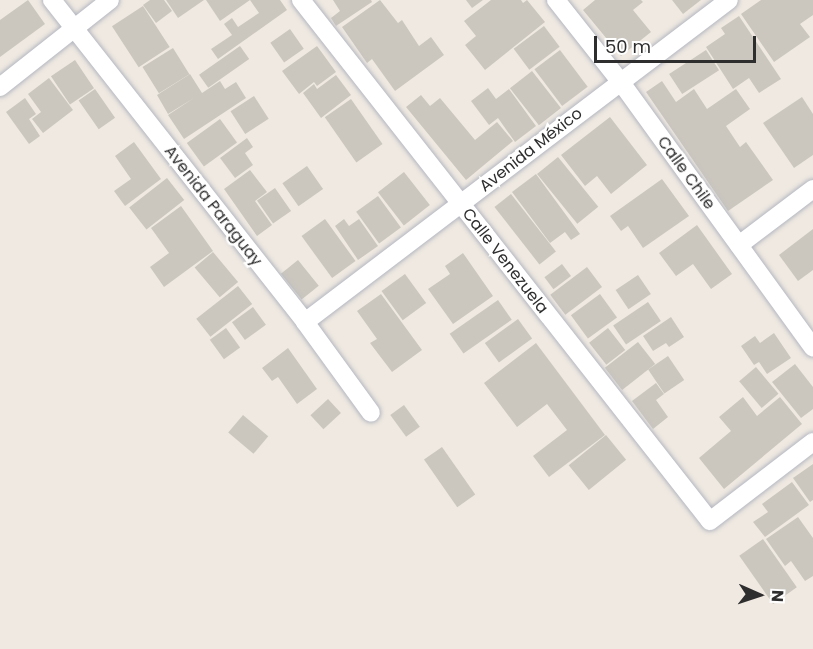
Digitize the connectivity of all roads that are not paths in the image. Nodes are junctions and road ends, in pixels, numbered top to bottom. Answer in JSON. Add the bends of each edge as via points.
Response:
{"nodes":[{"id":1,"x":52,"y":0,"type":"edge"},
{"id":2,"x":110,"y":0,"type":"edge"},
{"id":3,"x":301,"y":0,"type":"edge"},
{"id":4,"x":556,"y":0,"type":"edge"},
{"id":5,"x":729,"y":0,"type":"edge"},
{"id":6,"x":74,"y":29,"type":"junction"},
{"id":7,"x":620,"y":81,"type":"junction"},
{"id":8,"x":0,"y":87,"type":"edge"},
{"id":9,"x":813,"y":189,"type":"edge"},
{"id":10,"x":460,"y":205,"type":"junction"},
{"id":11,"x":739,"y":246,"type":"junction"},
{"id":12,"x":305,"y":322,"type":"junction"},
{"id":13,"x":813,"y":348,"type":"edge"},
{"id":14,"x":371,"y":413,"type":"dead end"},
{"id":15,"x":813,"y":442,"type":"edge"}],
"edges":[{"from":1,"to":6,"type":"street","name":"Avenida Paraguay"},
{"from":2,"to":6,"type":"street"},
{"from":3,"to":10,"type":"street","name":"Calle Venezuela"},
{"from":4,"to":7,"type":"street","name":"Calle Chile"},
{"from":5,"to":7,"type":"street","name":"Avenida México"},
{"from":6,"to":8,"type":"street"},
{"from":6,"to":12,"type":"street","name":"Avenida Paraguay"},
{"from":7,"to":10,"type":"street","name":"Avenida México"},
{"from":7,"to":11,"type":"street","name":"Calle Chile"},
{"from":9,"to":11,"type":"street"},
{"from":10,"to":12,"type":"street","name":"Avenida México"},
{"from":10,"to":15,"type":"street","name":"Calle Venezuela","via":[[710,521]]},
{"from":11,"to":13,"type":"street","name":"Calle Chile"},
{"from":12,"to":14,"type":"street","name":"Avenida Paraguay"}]}
